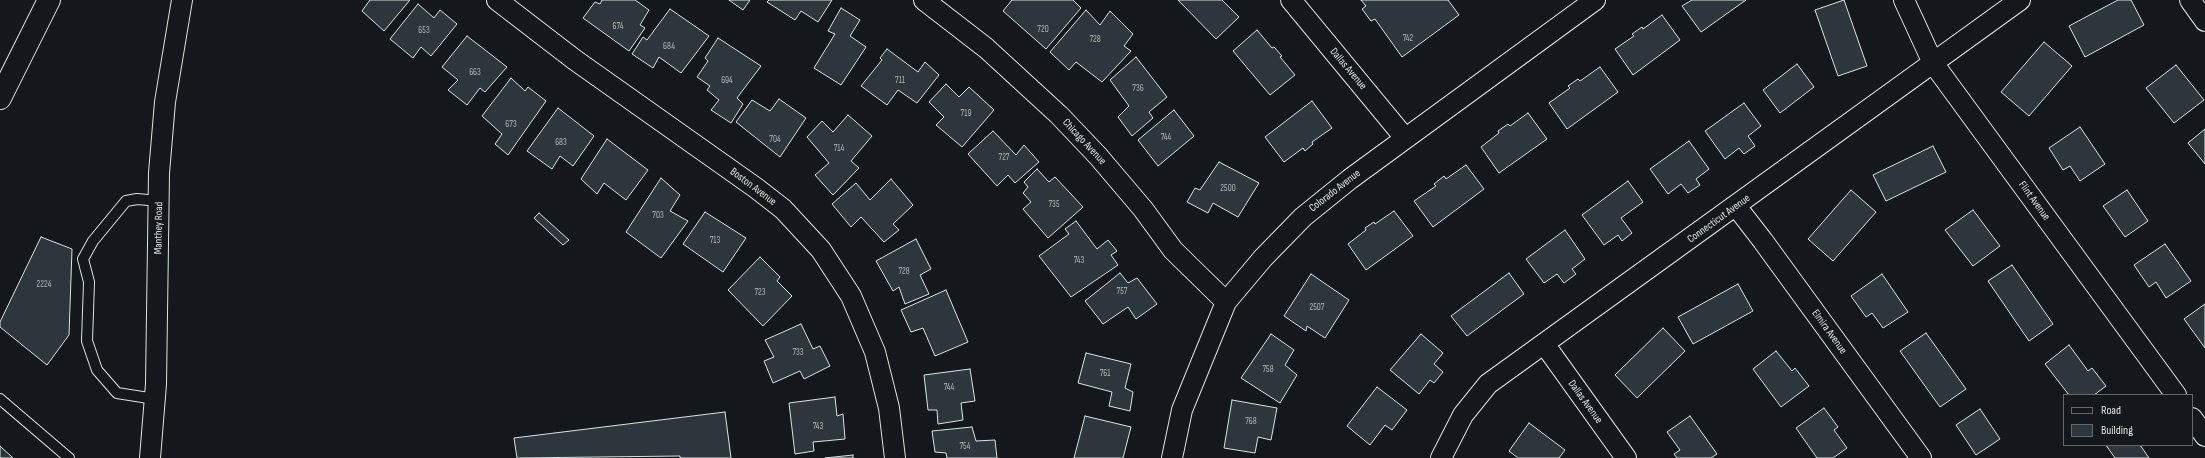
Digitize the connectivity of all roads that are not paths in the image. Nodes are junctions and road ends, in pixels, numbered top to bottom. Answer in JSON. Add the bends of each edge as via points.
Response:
{"nodes":[{"id":1,"x":48,"y":0,"type":"edge"},
{"id":2,"x":182,"y":0,"type":"edge"},
{"id":3,"x":497,"y":0,"type":"edge"},
{"id":4,"x":924,"y":0,"type":"edge"},
{"id":5,"x":1291,"y":0,"type":"edge"},
{"id":6,"x":1595,"y":0,"type":"edge"},
{"id":7,"x":1904,"y":0,"type":"edge"},
{"id":8,"x":2020,"y":0,"type":"edge"},
{"id":9,"x":2190,"y":0,"type":"edge"},
{"id":10,"x":2205,"y":21,"type":"edge"},
{"id":11,"x":1933,"y":63,"type":"junction"},
{"id":12,"x":0,"y":98,"type":"edge"},
{"id":13,"x":1405,"y":138,"type":"junction"},
{"id":14,"x":159,"y":201,"type":"junction"},
{"id":15,"x":1736,"y":206,"type":"junction"},
{"id":16,"x":1226,"y":302,"type":"junction"},
{"id":17,"x":1545,"y":345,"type":"junction"},
{"id":18,"x":2175,"y":394,"type":"edge"},
{"id":19,"x":0,"y":398,"type":"edge"},
{"id":20,"x":155,"y":399,"type":"junction"},
{"id":21,"x":2193,"y":419,"type":"edge"},
{"id":22,"x":2205,"y":436,"type":"edge"},
{"id":23,"x":69,"y":458,"type":"edge"},
{"id":24,"x":150,"y":458,"type":"edge"},
{"id":25,"x":895,"y":458,"type":"edge"},
{"id":26,"x":1172,"y":458,"type":"edge"},
{"id":27,"x":1441,"y":458,"type":"edge"},
{"id":28,"x":1626,"y":458,"type":"edge"},
{"id":29,"x":1921,"y":458,"type":"edge"}],
"edges":[{"from":1,"to":12,"type":"highway"},
{"from":2,"to":14,"type":"street","name":"Manthey Road","via":[[165,102]]},
{"from":3,"to":25,"type":"street","name":"Boston Avenue","via":[[575,60],[756,188],[783,209],[821,250],[851,296],[876,352],[889,408]]},
{"from":4,"to":16,"type":"street","name":"Chicago Avenue","via":[[986,48],[1059,115],[1143,209],[1173,250]]},
{"from":5,"to":13,"type":"street","name":"Dallas Avenue"},
{"from":6,"to":13,"type":"street","name":"Colorado Avenue"},
{"from":7,"to":11,"type":"street","name":"Flint Avenue"},
{"from":8,"to":11,"type":"street","name":"Connecticut Avenue"},
{"from":9,"to":10,"type":"street"},
{"from":11,"to":15,"type":"street","name":"Connecticut Avenue"},
{"from":11,"to":18,"type":"street","name":"Flint Avenue"},
{"from":13,"to":16,"type":"street","name":"Colorado Avenue","via":[[1303,217],[1263,258]]},
{"from":14,"to":20,"type":"street","name":"Manthey Road"},
{"from":14,"to":20,"type":"lane","via":[[126,201],[93,241],[83,259],[90,282],[87,341],[97,370],[117,393]]},
{"from":15,"to":17,"type":"street","name":"Connecticut Avenue"},
{"from":15,"to":29,"type":"street","name":"Elmira Avenue"},
{"from":16,"to":26,"type":"street","name":"Colorado Avenue","via":[[1182,410]]},
{"from":17,"to":27,"type":"street","name":"Connecticut Avenue","via":[[1488,384],[1463,415]]},
{"from":17,"to":28,"type":"street","name":"Dallas Avenue"},
{"from":19,"to":23,"type":"lane"},
{"from":20,"to":24,"type":"street","name":"Manthey Road"},
{"from":21,"to":22,"type":"street"}]}
